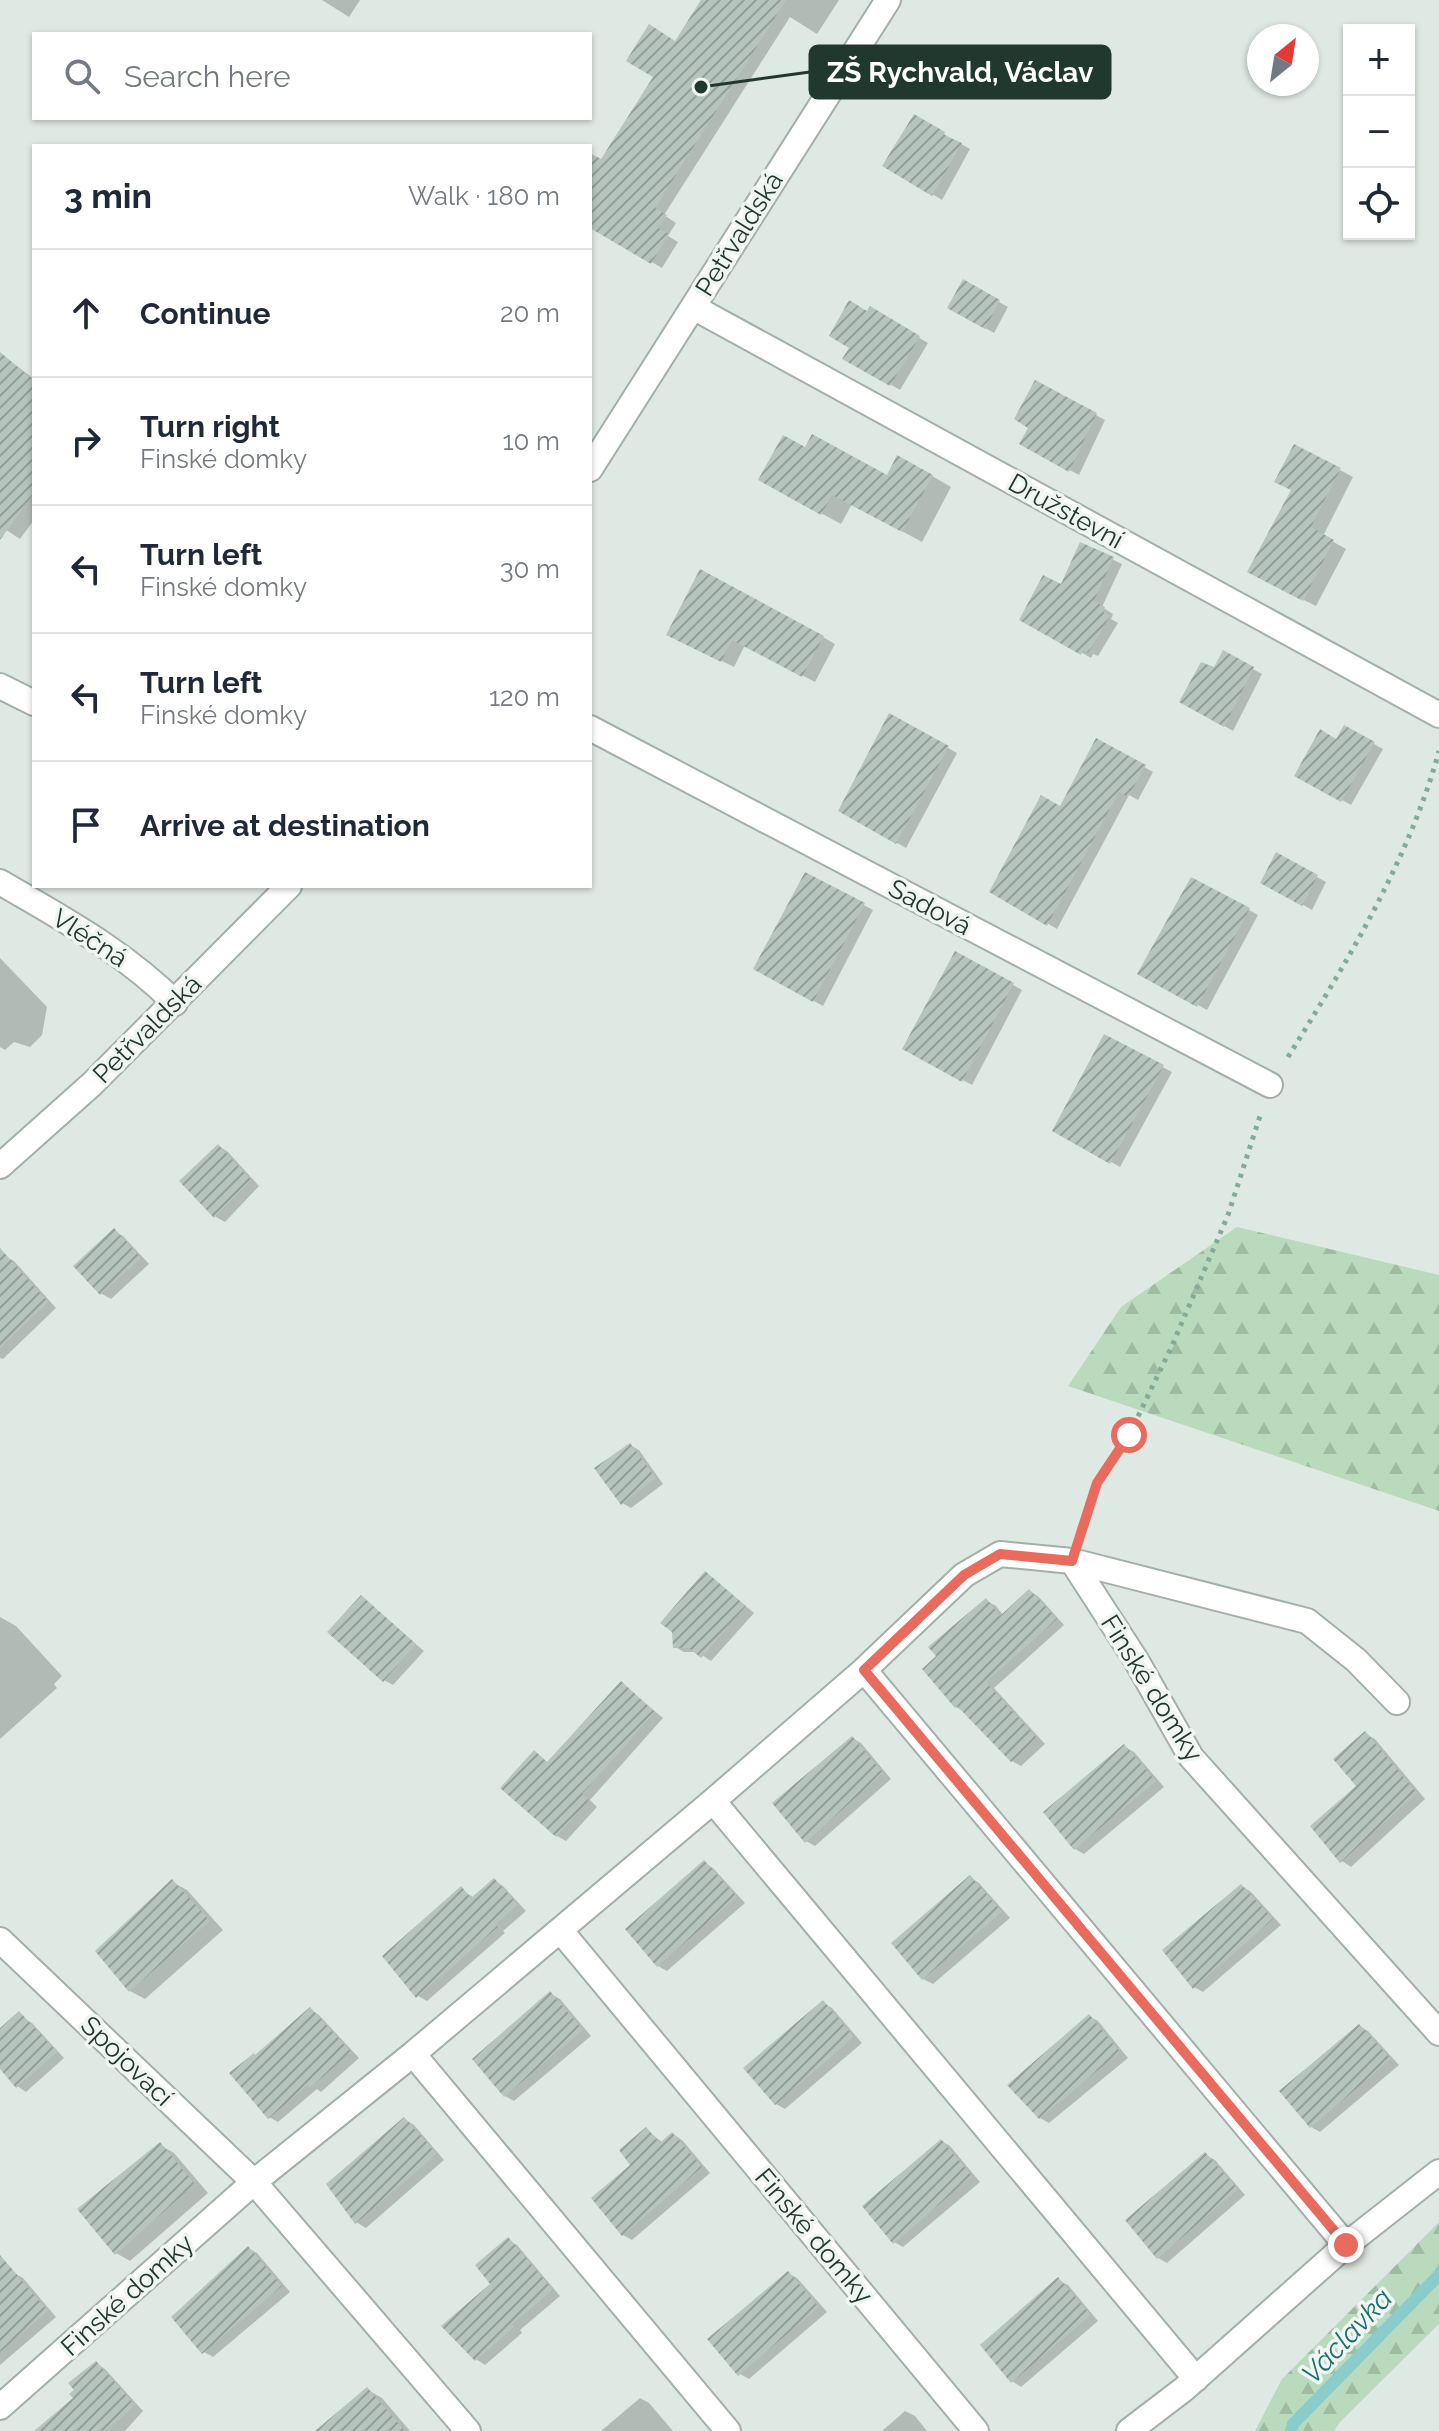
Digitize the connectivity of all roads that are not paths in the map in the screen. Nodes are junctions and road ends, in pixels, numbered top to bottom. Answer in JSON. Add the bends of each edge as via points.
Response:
{"nodes":[{"id":1,"x":888,"y":0,"type":"edge"},
{"id":2,"x":693,"y":307,"type":"junction"},
{"id":3,"x":592,"y":466,"type":"edge"},
{"id":4,"x":0,"y":686,"type":"edge"},
{"id":5,"x":32,"y":702,"type":"edge"},
{"id":6,"x":1439,"y":715,"type":"edge"},
{"id":7,"x":592,"y":729,"type":"edge"},
{"id":8,"x":0,"y":882,"type":"edge"},
{"id":9,"x":287,"y":888,"type":"edge"},
{"id":10,"x":175,"y":1003,"type":"junction"},
{"id":11,"x":1270,"y":1085,"type":"road end"},
{"id":12,"x":0,"y":1166,"type":"edge"},
{"id":13,"x":1072,"y":1561,"type":"junction"},
{"id":14,"x":864,"y":1670,"type":"junction"},
{"id":15,"x":1397,"y":1702,"type":"dead end"},
{"id":16,"x":713,"y":1801,"type":"junction"},
{"id":17,"x":560,"y":1930,"type":"junction"},
{"id":18,"x":0,"y":1940,"type":"edge"},
{"id":19,"x":1439,"y":2033,"type":"edge"},
{"id":20,"x":413,"y":2054,"type":"junction"},
{"id":21,"x":1439,"y":2172,"type":"edge"},
{"id":22,"x":254,"y":2182,"type":"junction"},
{"id":23,"x":1346,"y":2245,"type":"junction"},
{"id":24,"x":1196,"y":2379,"type":"junction"},
{"id":25,"x":0,"y":2407,"type":"edge"},
{"id":26,"x":468,"y":2431,"type":"edge"},
{"id":27,"x":728,"y":2431,"type":"edge"},
{"id":28,"x":976,"y":2431,"type":"edge"},
{"id":29,"x":1129,"y":2431,"type":"edge"}],
"edges":[{"from":1,"to":2,"type":"street","name":"Petřvaldská"},
{"from":2,"to":3,"type":"street","name":"Petřvaldská"},
{"from":2,"to":6,"type":"street","name":"Družstevní"},
{"from":4,"to":5,"type":"street"},
{"from":7,"to":11,"type":"street","name":"Sadová"},
{"from":8,"to":10,"type":"street","name":"Vléčná","via":[[107,946]]},
{"from":9,"to":10,"type":"street","name":"Petřvaldská"},
{"from":10,"to":12,"type":"street","name":"Petřvaldská"},
{"from":13,"to":14,"type":"street","name":"Finské domky","via":[[1000,1554],[964,1575]]},
{"from":13,"to":15,"type":"street","via":[[1307,1621]]},
{"from":13,"to":19,"type":"street","name":"Finské domky","via":[[1191,1757]]},
{"from":14,"to":16,"type":"street","name":"Finské domky"},
{"from":14,"to":23,"type":"street"},
{"from":16,"to":17,"type":"street","name":"Finské domky"},
{"from":16,"to":24,"type":"street"},
{"from":17,"to":20,"type":"street","name":"Finské domky"},
{"from":17,"to":28,"type":"street","name":"Finské domky"},
{"from":18,"to":22,"type":"street","name":"Spojovací"},
{"from":20,"to":22,"type":"street","name":"Finské domky"},
{"from":20,"to":27,"type":"street"},
{"from":21,"to":23,"type":"street"},
{"from":22,"to":25,"type":"street","name":"Finské domky"},
{"from":22,"to":26,"type":"street"},
{"from":23,"to":24,"type":"street"},
{"from":24,"to":29,"type":"street"}]}
